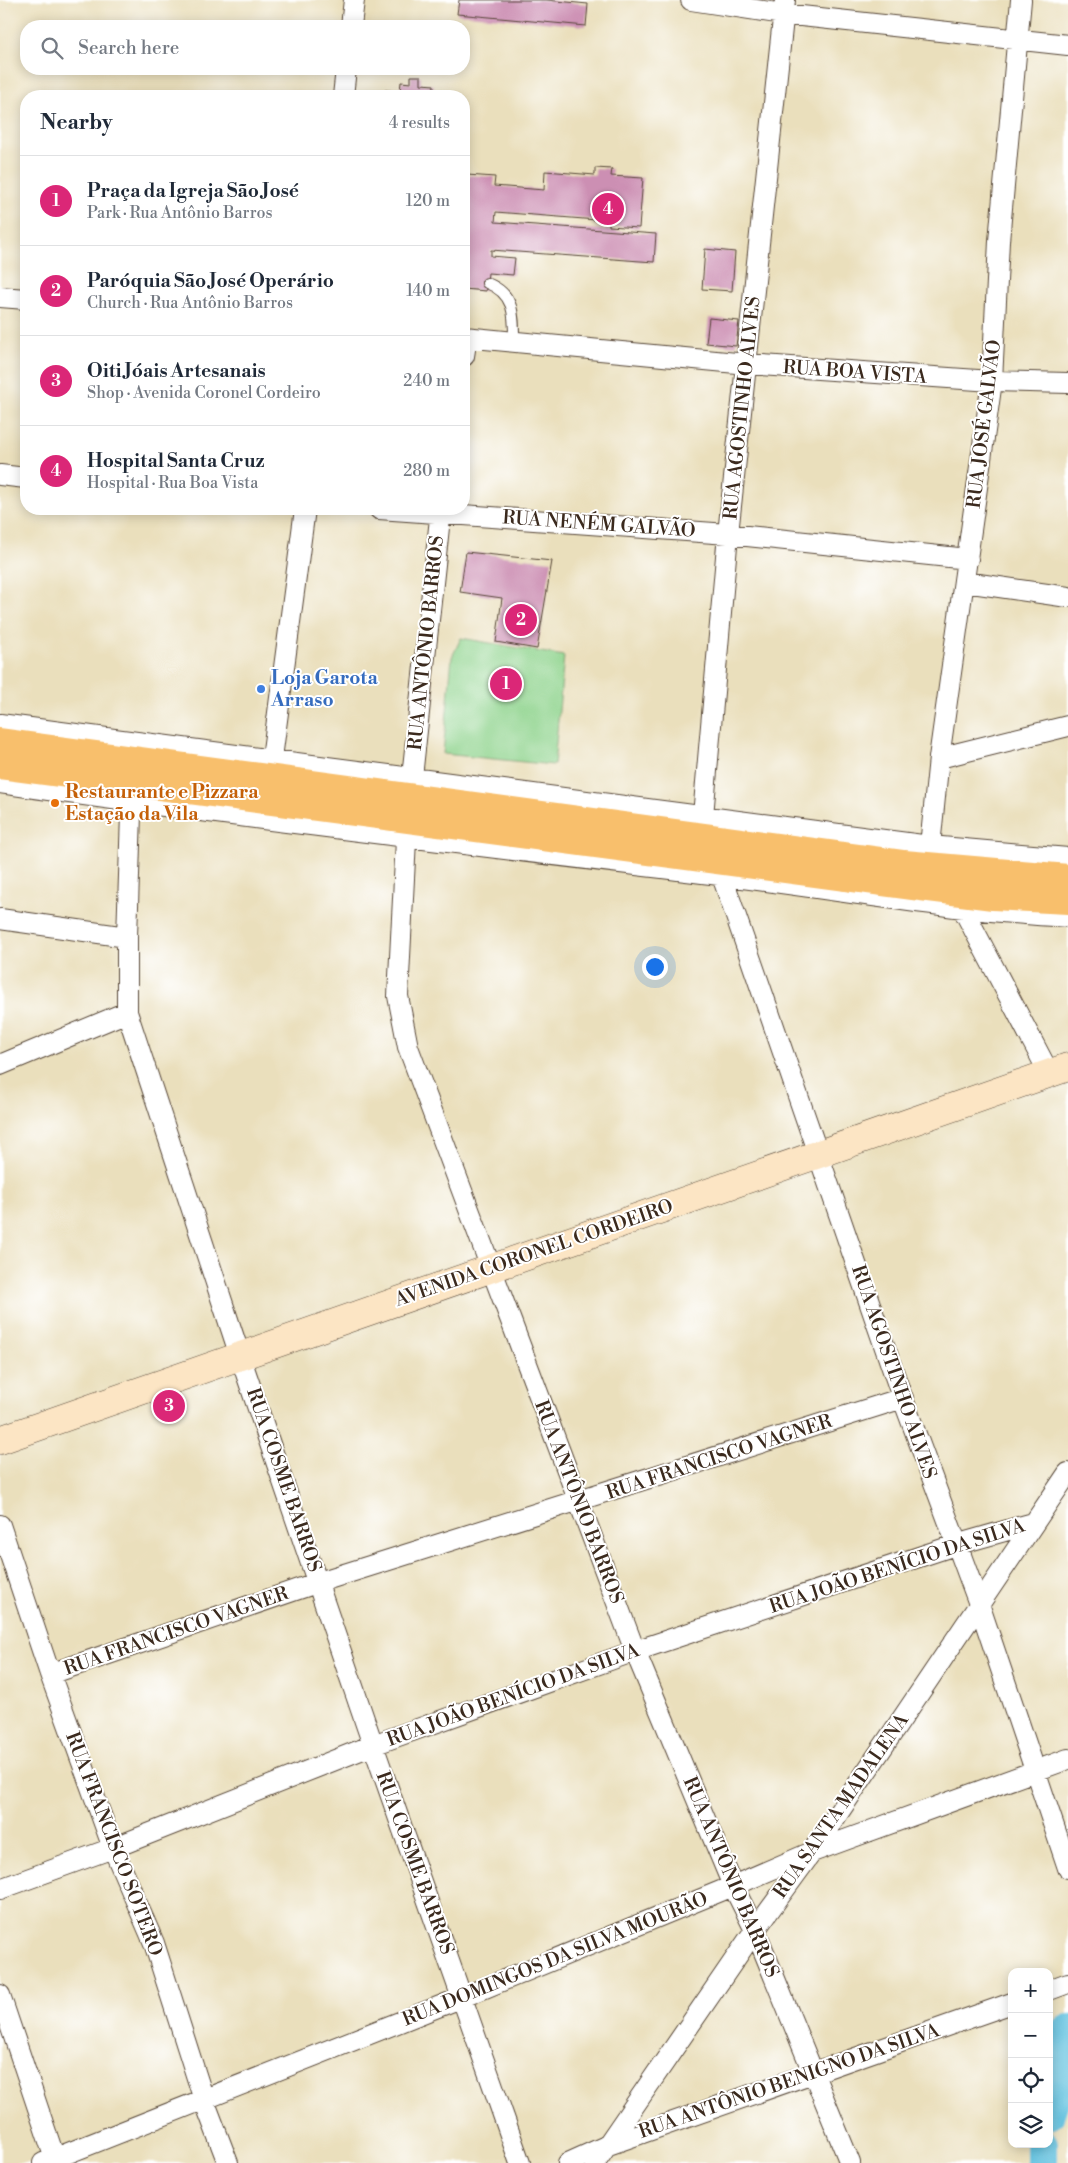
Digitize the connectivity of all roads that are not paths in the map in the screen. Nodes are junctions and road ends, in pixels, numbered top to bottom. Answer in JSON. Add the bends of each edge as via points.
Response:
{"nodes":[{"id":1,"x":354,"y":0,"type":"edge"},
{"id":2,"x":692,"y":0,"type":"edge"},
{"id":3,"x":1020,"y":0,"type":"edge"},
{"id":4,"x":784,"y":7,"type":"edge"},
{"id":5,"x":352,"y":20,"type":"edge"},
{"id":6,"x":1017,"y":38,"type":"junction"},
{"id":7,"x":1068,"y":45,"type":"edge"},
{"id":8,"x":345,"y":75,"type":"edge"},
{"id":9,"x":344,"y":90,"type":"edge"},
{"id":10,"x":487,"y":284,"type":"dead end"},
{"id":11,"x":0,"y":297,"type":"edge"},
{"id":12,"x":20,"y":299,"type":"edge"},
{"id":13,"x":470,"y":337,"type":"edge"},
{"id":14,"x":514,"y":341,"type":"junction"},
{"id":15,"x":747,"y":364,"type":"junction"},
{"id":16,"x":992,"y":381,"type":"junction"},
{"id":17,"x":1068,"y":383,"type":"edge"},
{"id":18,"x":0,"y":475,"type":"edge"},
{"id":19,"x":20,"y":477,"type":"edge"},
{"id":20,"x":470,"y":513,"type":"edge"},
{"id":21,"x":304,"y":515,"type":"edge"},
{"id":22,"x":441,"y":515,"type":"edge"},
{"id":23,"x":728,"y":534,"type":"junction"},
{"id":24,"x":968,"y":559,"type":"junction"},
{"id":25,"x":964,"y":582,"type":"junction"},
{"id":26,"x":1068,"y":597,"type":"edge"},
{"id":27,"x":0,"y":724,"type":"edge"},
{"id":28,"x":1068,"y":726,"type":"edge"},
{"id":29,"x":0,"y":742,"type":"edge"},
{"id":30,"x":939,"y":758,"type":"junction"},
{"id":31,"x":0,"y":765,"type":"edge"},
{"id":32,"x":412,"y":777,"type":"junction"},
{"id":33,"x":0,"y":783,"type":"edge"},
{"id":34,"x":250,"y":786,"type":"junction"},
{"id":35,"x":132,"y":792,"type":"junction"},
{"id":36,"x":703,"y":816,"type":"junction"},
{"id":37,"x":407,"y":829,"type":"junction"},
{"id":38,"x":652,"y":841,"type":"junction"},
{"id":39,"x":930,"y":846,"type":"junction"},
{"id":40,"x":1068,"y":858,"type":"edge"},
{"id":41,"x":722,"y":876,"type":"junction"},
{"id":42,"x":1068,"y":878,"type":"edge"},
{"id":43,"x":1068,"y":900,"type":"edge"},
{"id":44,"x":962,"y":907,"type":"junction"},
{"id":45,"x":1068,"y":917,"type":"edge"},
{"id":46,"x":0,"y":920,"type":"edge"},
{"id":47,"x":127,"y":937,"type":"junction"},
{"id":48,"x":127,"y":1012,"type":"junction"},
{"id":49,"x":0,"y":1065,"type":"edge"},
{"id":50,"x":1062,"y":1071,"type":"edge"},
{"id":51,"x":818,"y":1155,"type":"junction"},
{"id":52,"x":491,"y":1267,"type":"junction"},
{"id":53,"x":240,"y":1356,"type":"junction"},
{"id":54,"x":903,"y":1398,"type":"junction"},
{"id":55,"x":0,"y":1440,"type":"edge"},
{"id":56,"x":1068,"y":1473,"type":"edge"},
{"id":57,"x":578,"y":1502,"type":"junction"},
{"id":58,"x":1033,"y":1523,"type":"junction"},
{"id":59,"x":0,"y":1525,"type":"edge"},
{"id":60,"x":955,"y":1545,"type":"junction"},
{"id":61,"x":319,"y":1582,"type":"junction"},
{"id":62,"x":979,"y":1604,"type":"junction"},
{"id":63,"x":635,"y":1651,"type":"junction"},
{"id":64,"x":50,"y":1674,"type":"junction"},
{"id":65,"x":373,"y":1745,"type":"junction"},
{"id":66,"x":1068,"y":1760,"type":"edge"},
{"id":67,"x":1034,"y":1771,"type":"junction"},
{"id":68,"x":113,"y":1848,"type":"junction"},
{"id":69,"x":812,"y":1852,"type":"junction"},
{"id":70,"x":1068,"y":1868,"type":"edge"},
{"id":71,"x":733,"y":1886,"type":"junction"},
{"id":72,"x":0,"y":1889,"type":"edge"},
{"id":73,"x":755,"y":1930,"type":"junction"},
{"id":74,"x":1068,"y":1983,"type":"edge"},
{"id":75,"x":1053,"y":1989,"type":"edge"},
{"id":76,"x":0,"y":1995,"type":"edge"},
{"id":77,"x":463,"y":1998,"type":"junction"},
{"id":78,"x":1008,"y":2004,"type":"edge"},
{"id":79,"x":814,"y":2072,"type":"junction"},
{"id":80,"x":204,"y":2100,"type":"junction"},
{"id":81,"x":608,"y":2145,"type":"junction"},
{"id":82,"x":49,"y":2161,"type":"edge"},
{"id":83,"x":228,"y":2163,"type":"edge"},
{"id":84,"x":520,"y":2163,"type":"edge"},
{"id":85,"x":568,"y":2163,"type":"edge"},
{"id":86,"x":595,"y":2163,"type":"edge"},
{"id":87,"x":850,"y":2163,"type":"edge"}],
"edges":[{"from":1,"to":5,"type":"street"},
{"from":2,"to":4,"type":"street"},
{"from":3,"to":6,"type":"street","name":"RUA JOSÉ GALVÃO"},
{"from":4,"to":6,"type":"street"},
{"from":4,"to":15,"type":"street","name":"RUA AGOSTINHO ALVES"},
{"from":6,"to":7,"type":"street"},
{"from":6,"to":16,"type":"street","name":"RUA JOSÉ GALVÃO","via":[[999,241]]},
{"from":8,"to":9,"type":"street"},
{"from":10,"to":14,"type":"lane","via":[[501,288],[510,302],[514,316]]},
{"from":11,"to":12,"type":"street"},
{"from":13,"to":14,"type":"street","name":"RUA BOA VISTA"},
{"from":14,"to":15,"type":"street","name":"RUA BOA VISTA"},
{"from":15,"to":16,"type":"street","name":"RUA BOA VISTA"},
{"from":15,"to":23,"type":"street","name":"RUA AGOSTINHO ALVES"},
{"from":16,"to":17,"type":"street","name":"RUA BOA VISTA"},
{"from":16,"to":24,"type":"street","name":"RUA JOSÉ GALVÃO"},
{"from":18,"to":19,"type":"street"},
{"from":20,"to":23,"type":"street","name":"RUA NENÉM GALVÃO"},
{"from":21,"to":34,"type":"street"},
{"from":22,"to":32,"type":"street","name":"RUA ANTÔNIO BARROS"},
{"from":23,"to":24,"type":"street","name":"RUA NENÉM GALVÃO"},
{"from":23,"to":36,"type":"street","name":"RUA AGOSTINHO ALVES"},
{"from":24,"to":25,"type":"street","name":"RUA JOSÉ GALVÃO"},
{"from":25,"to":26,"type":"street"},
{"from":25,"to":30,"type":"street","name":"RUA JOSÉ GALVÃO"},
{"from":27,"to":34,"type":"street"},
{"from":28,"to":30,"type":"street"},
{"from":29,"to":34,"type":"main road"},
{"from":30,"to":39,"type":"street","name":"RUA JOSÉ GALVÃO"},
{"from":31,"to":35,"type":"main road"},
{"from":32,"to":34,"type":"street"},
{"from":32,"to":36,"type":"street"},
{"from":33,"to":35,"type":"street"},
{"from":34,"to":35,"type":"main road"},
{"from":34,"to":37,"type":"main road"},
{"from":34,"to":38,"type":"main road","via":[[422,800]]},
{"from":35,"to":47,"type":"street","name":"RUA COSME BARROS"},
{"from":36,"to":39,"type":"street"},
{"from":37,"to":38,"type":"main road"},
{"from":37,"to":41,"type":"street"},
{"from":37,"to":52,"type":"street","name":"RUA ANTÔNIO BARROS","via":[[398,996],[408,1047]]},
{"from":38,"to":42,"type":"main road"},
{"from":38,"to":43,"type":"main road","via":[[993,896]]},
{"from":39,"to":40,"type":"street"},
{"from":41,"to":44,"type":"street"},
{"from":41,"to":51,"type":"street","name":"RUA AGOSTINHO ALVES"},
{"from":44,"to":45,"type":"street"},
{"from":44,"to":50,"type":"street"},
{"from":46,"to":47,"type":"street"},
{"from":47,"to":48,"type":"street","name":"RUA COSME BARROS"},
{"from":48,"to":49,"type":"street"},
{"from":48,"to":53,"type":"street","name":"RUA COSME BARROS"},
{"from":50,"to":51,"type":"street","name":"AVENIDA CORONEL CORDEIRO"},
{"from":51,"to":52,"type":"street","name":"AVENIDA CORONEL CORDEIRO"},
{"from":51,"to":54,"type":"street","name":"RUA AGOSTINHO ALVES"},
{"from":52,"to":53,"type":"street","name":"AVENIDA CORONEL CORDEIRO"},
{"from":52,"to":57,"type":"street","name":"RUA ANTÔNIO BARROS"},
{"from":53,"to":55,"type":"street","name":"AVENIDA CORONEL CORDEIRO"},
{"from":53,"to":61,"type":"street","name":"RUA COSME BARROS"},
{"from":54,"to":57,"type":"street","name":"RUA FRANCISCO VAGNER"},
{"from":54,"to":60,"type":"street","name":"RUA AGOSTINHO ALVES"},
{"from":56,"to":58,"type":"street","name":"RUA SANTA MADALENA"},
{"from":57,"to":61,"type":"street","name":"RUA FRANCISCO VAGNER"},
{"from":57,"to":63,"type":"street","name":"RUA ANTÔNIO BARROS"},
{"from":58,"to":60,"type":"street","name":"RUA JOÃO BENÍCIO DA SILVA"},
{"from":58,"to":62,"type":"street","name":"RUA SANTA MADALENA"},
{"from":59,"to":64,"type":"street","name":"RUA FRANCISCO SOTERO"},
{"from":60,"to":62,"type":"street","name":"RUA AGOSTINHO ALVES"},
{"from":60,"to":63,"type":"street","name":"RUA JOÃO BENÍCIO DA SILVA"},
{"from":61,"to":64,"type":"street","name":"RUA FRANCISCO VAGNER"},
{"from":61,"to":65,"type":"street","name":"RUA COSME BARROS"},
{"from":62,"to":67,"type":"street","name":"RUA AGOSTINHO ALVES"},
{"from":62,"to":69,"type":"street","name":"RUA SANTA MADALENA"},
{"from":63,"to":65,"type":"street","name":"RUA JOÃO BENÍCIO DA SILVA"},
{"from":63,"to":71,"type":"street","name":"RUA ANTÔNIO BARROS"},
{"from":64,"to":68,"type":"street","name":"RUA FRANCISCO SOTERO"},
{"from":65,"to":68,"type":"street","name":"RUA JOÃO BENÍCIO DA SILVA"},
{"from":65,"to":77,"type":"street","name":"RUA COSME BARROS"},
{"from":66,"to":67,"type":"street","name":"RUA DOMINGOS DA SILVA MOURÃO"},
{"from":67,"to":69,"type":"street","name":"RUA DOMINGOS DA SILVA MOURÃO"},
{"from":67,"to":70,"type":"street","name":"RUA AGOSTINHO ALVES"},
{"from":68,"to":72,"type":"street","name":"RUA JOÃO BENÍCIO DA SILVA"},
{"from":68,"to":80,"type":"street","name":"RUA FRANCISCO SOTERO","via":[[154,1943]]},
{"from":69,"to":71,"type":"street","name":"RUA DOMINGOS DA SILVA MOURÃO"},
{"from":69,"to":73,"type":"street","name":"RUA SANTA MADALENA"},
{"from":71,"to":73,"type":"street","name":"RUA ANTÔNIO BARROS"},
{"from":71,"to":77,"type":"street","name":"RUA DOMINGOS DA SILVA MOURÃO"},
{"from":73,"to":79,"type":"street","name":"RUA ANTÔNIO BARROS"},
{"from":73,"to":81,"type":"street","name":"RUA SANTA MADALENA"},
{"from":74,"to":75,"type":"street"},
{"from":76,"to":82,"type":"street"},
{"from":77,"to":80,"type":"street","name":"RUA DOMINGOS DA SILVA MOURÃO"},
{"from":77,"to":84,"type":"street","name":"RUA COSME BARROS"},
{"from":78,"to":79,"type":"street","name":"RUA ANTÔNIO BENIGNO DA SILVA"},
{"from":79,"to":81,"type":"street","name":"RUA ANTÔNIO BENIGNO DA SILVA"},
{"from":79,"to":87,"type":"street","name":"RUA ANTÔNIO BARROS"},
{"from":80,"to":82,"type":"street","name":"RUA DOMINGOS DA SILVA MOURÃO"},
{"from":80,"to":83,"type":"street","name":"RUA FRANCISCO SOTERO"},
{"from":81,"to":85,"type":"street","name":"RUA ANTÔNIO BENIGNO DA SILVA"},
{"from":81,"to":86,"type":"street","name":"RUA SANTA MADALENA"}]}
